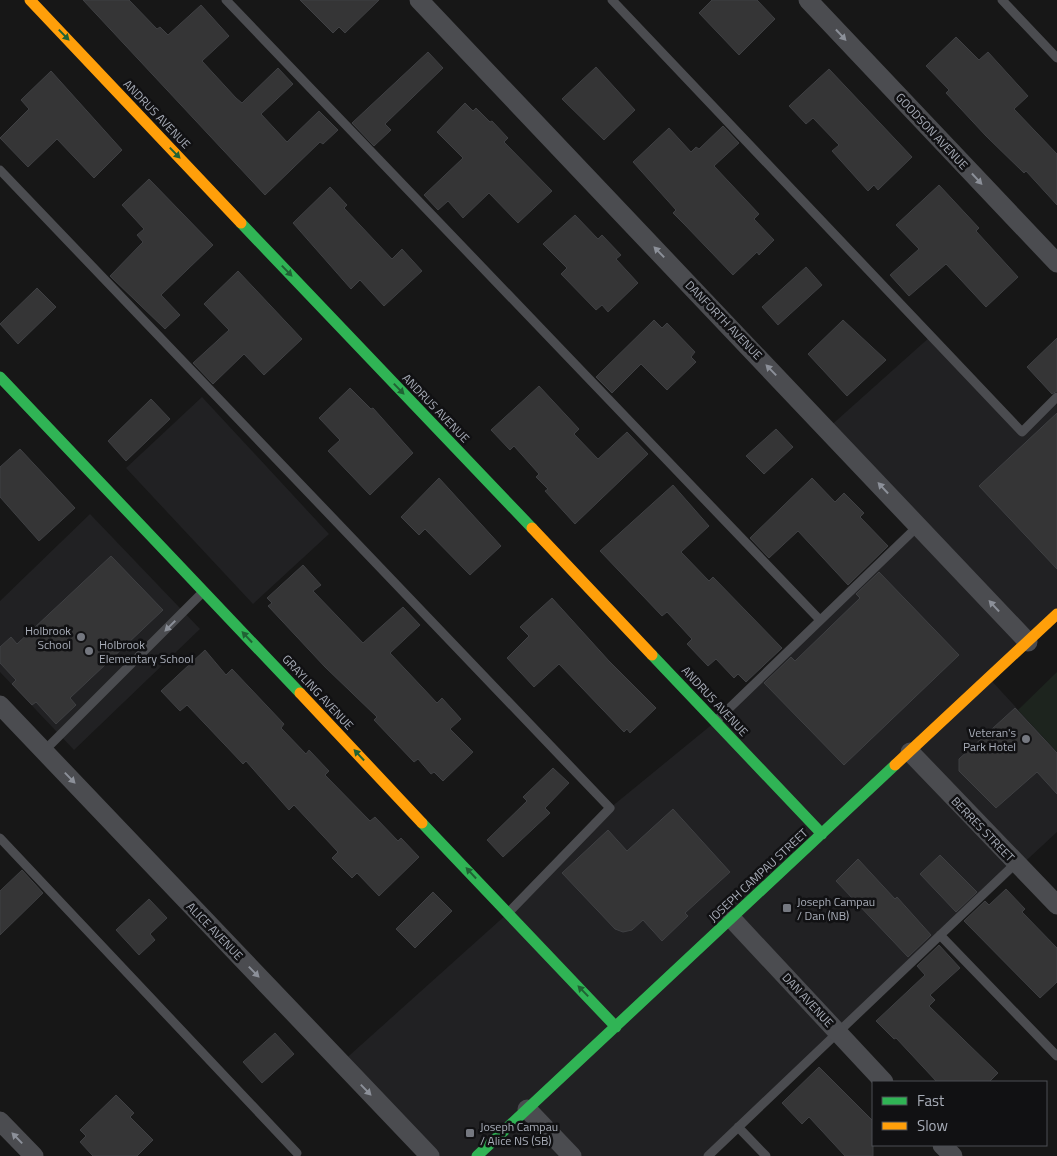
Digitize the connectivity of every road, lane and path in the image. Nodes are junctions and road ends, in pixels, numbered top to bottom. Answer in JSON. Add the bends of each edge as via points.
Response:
{"nodes":[{"id":1,"x":30,"y":0,"type":"edge"},
{"id":2,"x":226,"y":0,"type":"edge"},
{"id":3,"x":419,"y":0,"type":"edge"},
{"id":4,"x":612,"y":0,"type":"edge"},
{"id":5,"x":808,"y":0,"type":"edge"},
{"id":6,"x":1002,"y":0,"type":"edge"},
{"id":7,"x":1057,"y":58,"type":"edge"},
{"id":8,"x":0,"y":170,"type":"edge"},
{"id":9,"x":1057,"y":263,"type":"edge"},
{"id":10,"x":0,"y":377,"type":"edge"},
{"id":11,"x":1057,"y":397,"type":"edge"},
{"id":12,"x":919,"y":525,"type":"junction"},
{"id":13,"x":204,"y":591,"type":"junction"},
{"id":14,"x":1057,"y":614,"type":"edge"},
{"id":15,"x":820,"y":620,"type":"junction"},
{"id":16,"x":1028,"y":642,"type":"junction"},
{"id":17,"x":0,"y":705,"type":"edge"},
{"id":18,"x":715,"y":722,"type":"junction"},
{"id":19,"x":44,"y":751,"type":"junction"},
{"id":20,"x":910,"y":752,"type":"junction"},
{"id":21,"x":822,"y":834,"type":"junction"},
{"id":22,"x":0,"y":838,"type":"edge"},
{"id":23,"x":1016,"y":863,"type":"junction"},
{"id":24,"x":1057,"y":905,"type":"edge"},
{"id":25,"x":508,"y":913,"type":"junction"},
{"id":26,"x":732,"y":918,"type":"junction"},
{"id":27,"x":940,"y":935,"type":"junction"},
{"id":28,"x":616,"y":1026,"type":"junction"},
{"id":29,"x":838,"y":1033,"type":"junction"},
{"id":30,"x":1057,"y":1056,"type":"edge"},
{"id":31,"x":883,"y":1081,"type":"edge"},
{"id":32,"x":527,"y":1109,"type":"junction"},
{"id":33,"x":0,"y":1121,"type":"edge"},
{"id":34,"x":738,"y":1127,"type":"junction"},
{"id":35,"x":943,"y":1146,"type":"edge"},
{"id":36,"x":297,"y":1153,"type":"dead end"},
{"id":37,"x":34,"y":1156,"type":"edge"},
{"id":38,"x":430,"y":1156,"type":"edge"},
{"id":39,"x":477,"y":1156,"type":"edge"},
{"id":40,"x":572,"y":1156,"type":"edge"},
{"id":41,"x":708,"y":1156,"type":"edge"},
{"id":42,"x":766,"y":1156,"type":"edge"},
{"id":43,"x":953,"y":1156,"type":"edge"}],
"edges":[{"from":1,"to":18,"type":"street","name":"ANDRUS AVENUE","one_way":true},
{"from":2,"to":15,"type":"lane"},
{"from":12,"to":3,"type":"street","name":"DANFORTH AVENUE","one_way":true},
{"from":4,"to":11,"type":"lane","via":[[1022,432]]},
{"from":5,"to":9,"type":"street","name":"GOODSON AVENUE","one_way":true},
{"from":6,"to":7,"type":"lane"},
{"from":8,"to":25,"type":"lane","via":[[610,808]]},
{"from":10,"to":13,"type":"street","name":"GRAYLING AVENUE"},
{"from":12,"to":15,"type":"lane"},
{"from":16,"to":12,"type":"street","name":"DANFORTH AVENUE","one_way":true},
{"from":13,"to":19,"type":"lane","one_way":true},
{"from":25,"to":13,"type":"street","name":"GRAYLING AVENUE","one_way":true},
{"from":14,"to":16,"type":"street","name":"JOSEPH CAMPAU STREET"},
{"from":15,"to":18,"type":"lane"},
{"from":16,"to":20,"type":"street","name":"JOSEPH CAMPAU STREET"},
{"from":17,"to":19,"type":"street","name":"ALICE AVENUE"},
{"from":18,"to":21,"type":"street","name":"ANDRUS AVENUE"},
{"from":19,"to":38,"type":"street","name":"ALICE AVENUE","one_way":true},
{"from":20,"to":21,"type":"street","name":"JOSEPH CAMPAU STREET"},
{"from":20,"to":23,"type":"street","name":"BERRES STREET"},
{"from":21,"to":26,"type":"street","name":"JOSEPH CAMPAU STREET"},
{"from":22,"to":36,"type":"lane"},
{"from":23,"to":24,"type":"street","name":"BERRES STREET"},
{"from":23,"to":27,"type":"lane"},
{"from":28,"to":25,"type":"street","name":"GRAYLING AVENUE","one_way":true},
{"from":26,"to":28,"type":"street","name":"JOSEPH CAMPAU STREET"},
{"from":26,"to":29,"type":"street","name":"DAN AVENUE"},
{"from":27,"to":29,"type":"lane"},
{"from":27,"to":30,"type":"lane"},
{"from":28,"to":32,"type":"street","name":"JOSEPH CAMPAU STREET"},
{"from":29,"to":31,"type":"street","name":"DAN AVENUE"},
{"from":29,"to":34,"type":"lane"},
{"from":32,"to":39,"type":"street","name":"JOSEPH CAMPAU STREET"},
{"from":32,"to":40,"type":"street"},
{"from":37,"to":33,"type":"street","one_way":true},
{"from":34,"to":41,"type":"lane"},
{"from":34,"to":42,"type":"lane"},
{"from":35,"to":43,"type":"street"}]}
